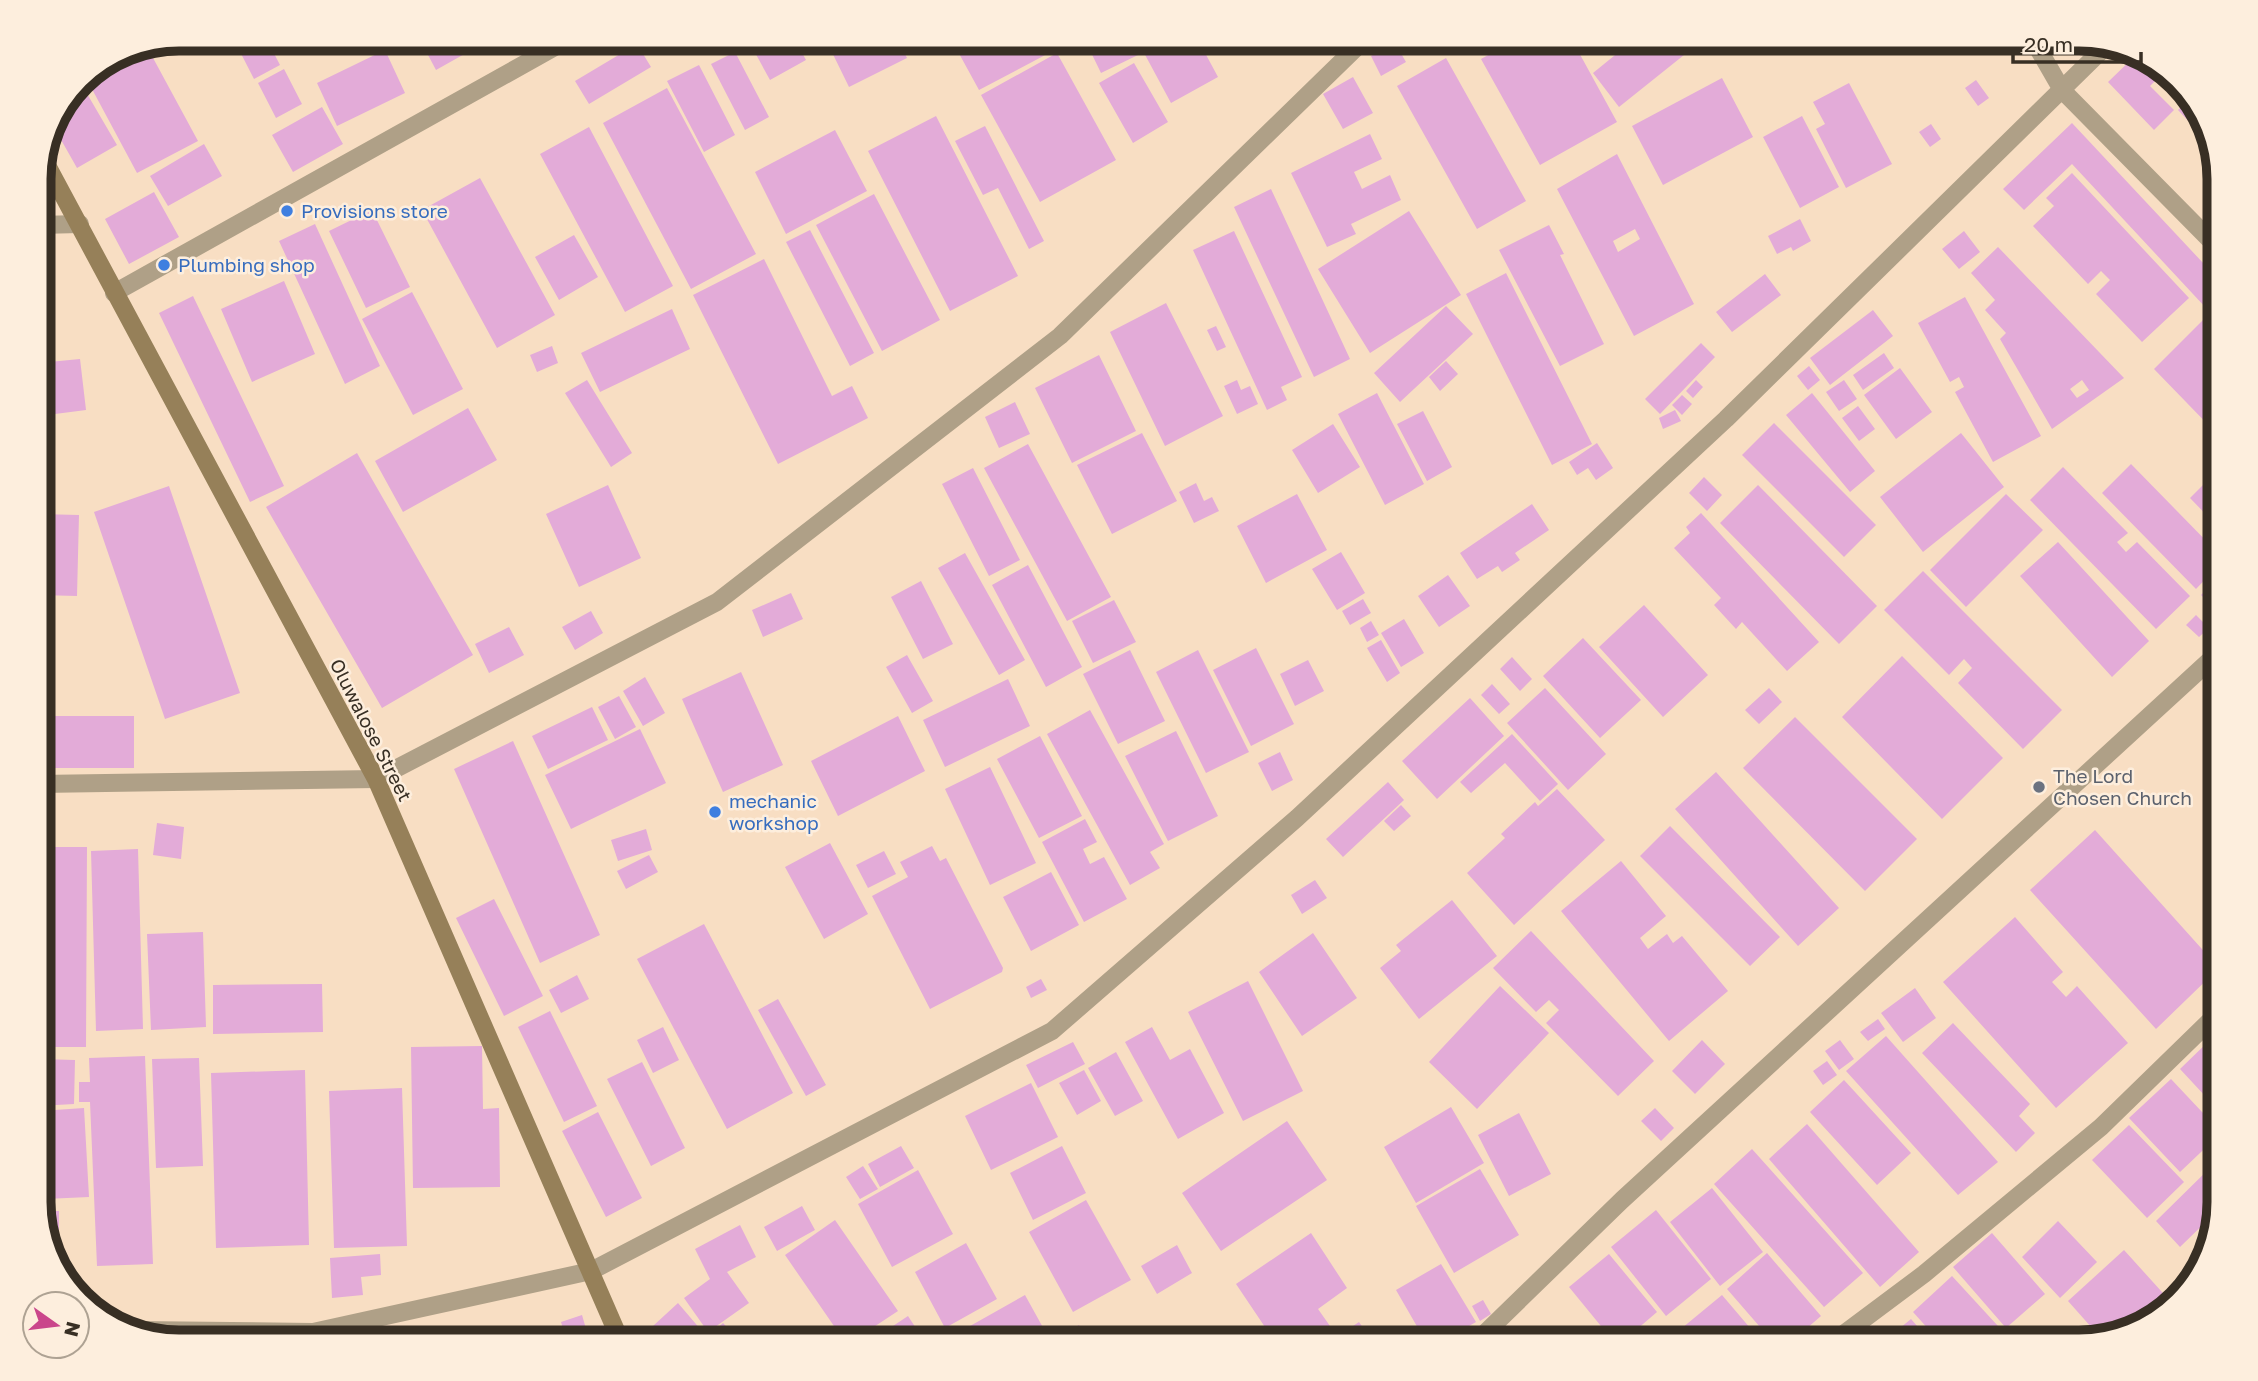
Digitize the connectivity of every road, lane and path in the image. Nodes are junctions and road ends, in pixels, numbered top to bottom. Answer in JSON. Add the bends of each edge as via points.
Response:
{"nodes":[{"id":1,"x":548,"y":51,"type":"edge"},
{"id":2,"x":1353,"y":51,"type":"edge"},
{"id":3,"x":2040,"y":51,"type":"edge"},
{"id":4,"x":2099,"y":53,"type":"edge"},
{"id":5,"x":2062,"y":90,"type":"junction"},
{"id":6,"x":51,"y":172,"type":"edge"},
{"id":7,"x":80,"y":224,"type":"junction"},
{"id":8,"x":51,"y":225,"type":"edge"},
{"id":9,"x":2207,"y":237,"type":"edge"},
{"id":10,"x":114,"y":293,"type":"junction"},
{"id":11,"x":2207,"y":663,"type":"edge"},
{"id":12,"x":376,"y":779,"type":"junction"},
{"id":13,"x":51,"y":784,"type":"edge"},
{"id":14,"x":2207,"y":1025,"type":"edge"},
{"id":15,"x":591,"y":1271,"type":"junction"},
{"id":16,"x":322,"y":1330,"type":"edge"},
{"id":17,"x":616,"y":1330,"type":"edge"},
{"id":18,"x":1488,"y":1330,"type":"edge"},
{"id":19,"x":1849,"y":1330,"type":"edge"}],
"edges":[{"from":1,"to":10,"type":"street"},
{"from":2,"to":12,"type":"street","via":[[1060,336],[717,602]]},
{"from":3,"to":5,"type":"street"},
{"from":4,"to":5,"type":"street"},
{"from":5,"to":9,"type":"street"},
{"from":5,"to":15,"type":"street","via":[[1696,448],[1297,818],[1052,1031]]},
{"from":6,"to":7,"type":"street","name":"Oluwalose Street"},
{"from":7,"to":8,"type":"street"},
{"from":7,"to":10,"type":"street","name":"Oluwalose Street"},
{"from":10,"to":12,"type":"street","name":"Oluwalose Street"},
{"from":11,"to":18,"type":"street","via":[[1642,1181]]},
{"from":12,"to":13,"type":"street"},
{"from":12,"to":15,"type":"street","name":"Oluwalose Street"},
{"from":14,"to":19,"type":"street","via":[[2101,1127]]},
{"from":15,"to":16,"type":"street"},
{"from":15,"to":17,"type":"street","name":"Oluwalose Street"}]}
